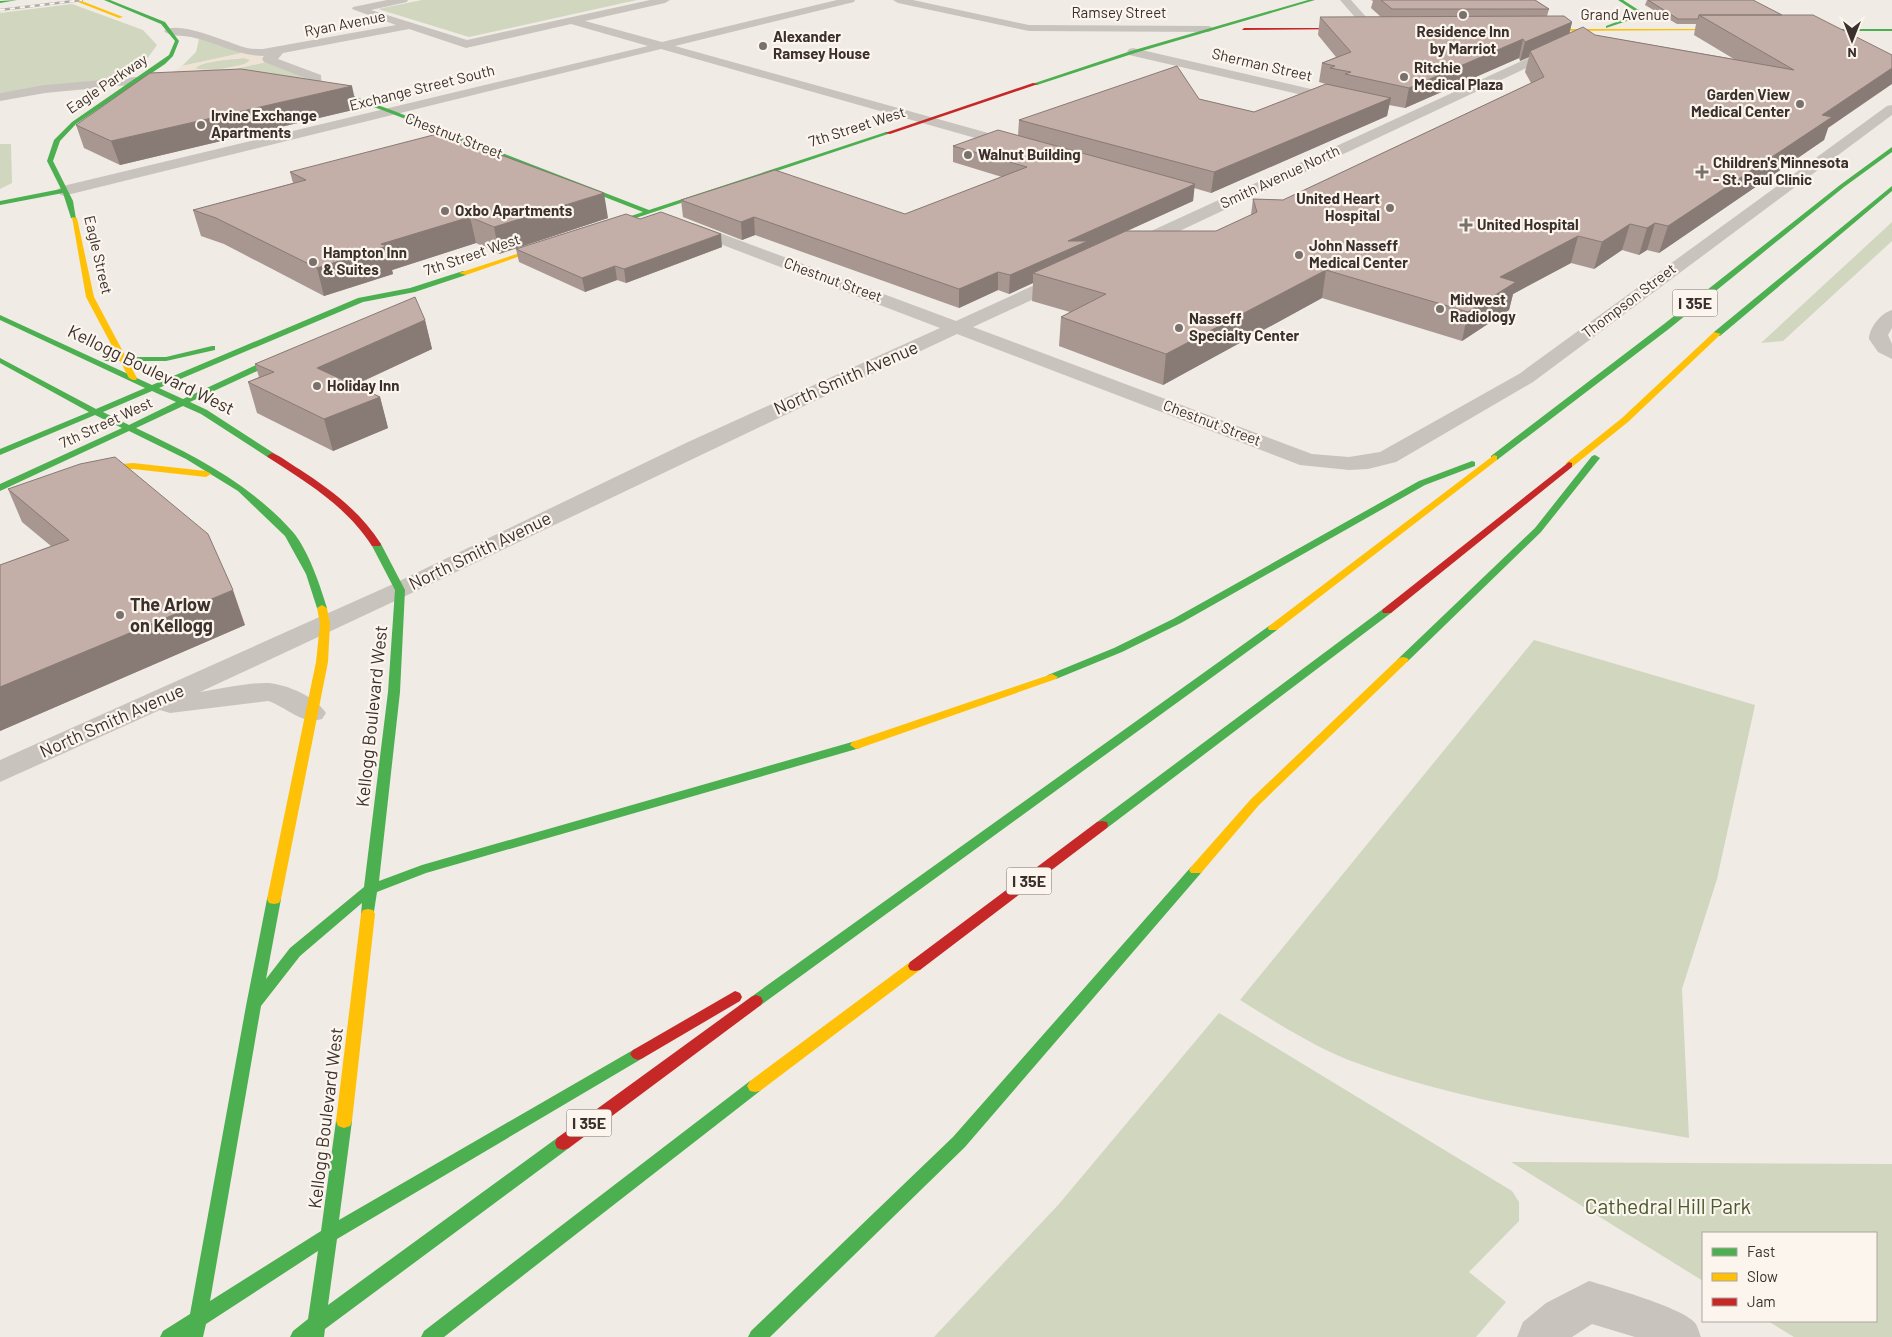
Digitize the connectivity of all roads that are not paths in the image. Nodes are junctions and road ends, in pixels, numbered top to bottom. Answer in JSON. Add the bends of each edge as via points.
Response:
{"nodes":[{"id":1,"x":15,"y":0,"type":"edge"},
{"id":2,"x":75,"y":0,"type":"edge"},
{"id":3,"x":106,"y":0,"type":"edge"},
{"id":4,"x":403,"y":0,"type":"edge"},
{"id":5,"x":665,"y":0,"type":"edge"},
{"id":6,"x":850,"y":0,"type":"edge"},
{"id":7,"x":898,"y":0,"type":"edge"},
{"id":8,"x":1312,"y":0,"type":"edge"},
{"id":9,"x":1344,"y":0,"type":"edge"},
{"id":10,"x":1620,"y":0,"type":"edge"},
{"id":11,"x":0,"y":2,"type":"edge"},
{"id":12,"x":1647,"y":14,"type":"junction"},
{"id":13,"x":573,"y":21,"type":"junction"},
{"id":14,"x":410,"y":26,"type":"junction"},
{"id":15,"x":1209,"y":28,"type":"junction"},
{"id":16,"x":1376,"y":29,"type":"joint"},
{"id":17,"x":1602,"y":30,"type":"junction"},
{"id":18,"x":1678,"y":30,"type":"junction"},
{"id":19,"x":1746,"y":30,"type":"edge"},
{"id":20,"x":1795,"y":30,"type":"edge"},
{"id":21,"x":1892,"y":30,"type":"edge"},
{"id":22,"x":170,"y":31,"type":"junction"},
{"id":23,"x":663,"y":46,"type":"junction"},
{"id":24,"x":1563,"y":46,"type":"junction"},
{"id":25,"x":286,"y":51,"type":"junction"},
{"id":26,"x":1133,"y":52,"type":"junction"},
{"id":27,"x":136,"y":81,"type":"junction"},
{"id":28,"x":162,"y":81,"type":"edge"},
{"id":29,"x":302,"y":86,"type":"edge"},
{"id":30,"x":316,"y":88,"type":"junction"},
{"id":31,"x":0,"y":97,"type":"edge"},
{"id":32,"x":1358,"y":104,"type":"edge"},
{"id":33,"x":1892,"y":109,"type":"edge"},
{"id":34,"x":392,"y":112,"type":"junction"},
{"id":35,"x":1395,"y":112,"type":"edge"},
{"id":36,"x":1412,"y":116,"type":"junction"},
{"id":37,"x":928,"y":120,"type":"junction"},
{"id":38,"x":1892,"y":149,"type":"edge"},
{"id":39,"x":1032,"y":150,"type":"edge"},
{"id":40,"x":1892,"y":188,"type":"edge"},
{"id":41,"x":63,"y":190,"type":"junction"},
{"id":42,"x":1205,"y":198,"type":"edge"},
{"id":43,"x":0,"y":203,"type":"edge"},
{"id":44,"x":1223,"y":203,"type":"junction"},
{"id":45,"x":649,"y":212,"type":"junction"},
{"id":46,"x":585,"y":233,"type":"edge"},
{"id":47,"x":567,"y":239,"type":"edge"},
{"id":48,"x":1118,"y":252,"type":"edge"},
{"id":49,"x":1083,"y":269,"type":"edge"},
{"id":50,"x":412,"y":290,"type":"junction"},
{"id":51,"x":384,"y":308,"type":"edge"},
{"id":52,"x":1892,"y":316,"type":"edge"},
{"id":53,"x":0,"y":317,"type":"edge"},
{"id":54,"x":958,"y":327,"type":"junction"},
{"id":55,"x":291,"y":329,"type":"junction"},
{"id":56,"x":306,"y":345,"type":"edge"},
{"id":57,"x":1892,"y":353,"type":"edge"},
{"id":58,"x":90,"y":358,"type":"junction"},
{"id":59,"x":0,"y":360,"type":"edge"},
{"id":60,"x":122,"y":360,"type":"junction"},
{"id":61,"x":133,"y":378,"type":"junction"},
{"id":62,"x":153,"y":388,"type":"junction"},
{"id":63,"x":186,"y":403,"type":"junction"},
{"id":64,"x":96,"y":412,"type":"junction"},
{"id":65,"x":1625,"y":420,"type":"junction"},
{"id":66,"x":128,"y":428,"type":"junction"},
{"id":67,"x":0,"y":452,"type":"edge"},
{"id":68,"x":1497,"y":455,"type":"junction"},
{"id":69,"x":1351,"y":464,"type":"joint"},
{"id":70,"x":79,"y":472,"type":"edge"},
{"id":71,"x":220,"y":476,"type":"junction"},
{"id":72,"x":45,"y":480,"type":"edge"},
{"id":73,"x":0,"y":488,"type":"edge"},
{"id":74,"x":0,"y":494,"type":"edge"},
{"id":75,"x":400,"y":590,"type":"junction"},
{"id":76,"x":326,"y":624,"type":"junction"},
{"id":77,"x":142,"y":708,"type":"junction"},
{"id":78,"x":312,"y":713,"type":"junction"},
{"id":79,"x":0,"y":772,"type":"edge"},
{"id":80,"x":370,"y":890,"type":"junction"},
{"id":81,"x":880,"y":910,"type":"junction"},
{"id":82,"x":772,"y":975,"type":"dead end"},
{"id":83,"x":746,"y":990,"type":"dead end"},
{"id":84,"x":253,"y":1006,"type":"junction"},
{"id":85,"x":169,"y":1337,"type":"edge"},
{"id":86,"x":194,"y":1337,"type":"edge"},
{"id":87,"x":299,"y":1337,"type":"edge"},
{"id":88,"x":315,"y":1337,"type":"edge"},
{"id":89,"x":430,"y":1337,"type":"edge"},
{"id":90,"x":757,"y":1337,"type":"edge"},
{"id":91,"x":1539,"y":1337,"type":"edge"},
{"id":92,"x":1678,"y":1337,"type":"edge"}],
"edges":[{"from":1,"to":11,"type":"main road"},
{"from":2,"to":22,"type":"main road","name":"Eagle Parkway","via":[[144,26]]},
{"from":3,"to":22,"type":"main road","via":[[163,22]]},
{"from":4,"to":14,"type":"street","via":[[357,9]]},
{"from":5,"to":13,"type":"street"},
{"from":6,"to":23,"type":"street","name":"Exchange Street South"},
{"from":7,"to":15,"type":"street","name":"Ramsey Street","via":[[1029,28]]},
{"from":8,"to":15,"type":"main road","name":"7th Street West"},
{"from":9,"to":16,"type":"street"},
{"from":10,"to":12,"type":"main road"},
{"from":12,"to":17,"type":"main road"},
{"from":12,"to":18,"type":"main road"},
{"from":13,"to":14,"type":"street","via":[[466,44]]},
{"from":13,"to":23,"type":"street"},
{"from":14,"to":25,"type":"street","name":"Ryan Avenue"},
{"from":15,"to":16,"type":"main road"},
{"from":15,"to":26,"type":"main road","name":"7th Street West"},
{"from":17,"to":18,"type":"main road","name":"Grand Avenue"},
{"from":17,"to":24,"type":"street","name":"Smith Avenue North"},
{"from":17,"to":24,"type":"main road","name":"Grand Avenue","via":[[1521,30],[1551,38]]},
{"from":18,"to":19,"type":"main road","name":"Grand Avenue"},
{"from":20,"to":21,"type":"main road"},
{"from":22,"to":25,"type":"street","via":[[194,34],[252,53]]},
{"from":22,"to":27,"type":"main road","name":"Eagle Parkway","via":[[177,41],[171,56]]},
{"from":23,"to":34,"type":"street","name":"Exchange Street South"},
{"from":23,"to":37,"type":"street"},
{"from":24,"to":36,"type":"street","name":"Smith Avenue North"},
{"from":25,"to":30,"type":"street","via":[[268,60],[317,78]]},
{"from":26,"to":32,"type":"street","name":"Sherman Street"},
{"from":26,"to":37,"type":"main road","name":"7th Street West"},
{"from":27,"to":28,"type":"main road"},
{"from":27,"to":31,"type":"street"},
{"from":27,"to":41,"type":"main road","name":"Eagle Parkway","via":[[74,123],[57,140],[50,161]]},
{"from":29,"to":30,"type":"main road","name":"Chestnut Street"},
{"from":30,"to":34,"type":"main road","name":"Chestnut Street"},
{"from":33,"to":69,"type":"street","name":"Thompson Street","via":[[1526,378],[1388,457]]},
{"from":34,"to":41,"type":"street","name":"Exchange Street South"},
{"from":34,"to":45,"type":"main road","name":"Chestnut Street"},
{"from":35,"to":36,"type":"street"},
{"from":36,"to":44,"type":"street","name":"Smith Avenue North"},
{"from":37,"to":39,"type":"street"},
{"from":37,"to":45,"type":"main road","name":"7th Street West"},
{"from":38,"to":68,"type":"main road","number":"I 35E"},
{"from":40,"to":65,"type":"main road","number":"I 35E","via":[[1721,331]]},
{"from":41,"to":43,"type":"main road","name":"Exchange Street South"},
{"from":41,"to":60,"type":"main road","name":"Eagle Street","via":[[70,201],[90,297]]},
{"from":42,"to":44,"type":"street"},
{"from":44,"to":48,"type":"street","name":"Smith Avenue North"},
{"from":45,"to":46,"type":"main road","name":"7th Street West"},
{"from":45,"to":54,"type":"street","name":"Chestnut Street"},
{"from":47,"to":50,"type":"main road","name":"7th Street West"},
{"from":49,"to":54,"type":"street"},
{"from":50,"to":51,"type":"main road","name":"7th Street West"},
{"from":50,"to":55,"type":"main road","name":"7th Street West","via":[[361,300]]},
{"from":52,"to":57,"type":"street","via":[[1877,338]]},
{"from":53,"to":58,"type":"main road","name":"Kellogg Boulevard West"},
{"from":54,"to":69,"type":"street","name":"Chestnut Street","via":[[1308,460]]},
{"from":54,"to":75,"type":"street","name":"North Smith Avenue","via":[[696,447]]},
{"from":55,"to":60,"type":"main road","via":[[166,359]]},
{"from":55,"to":62,"type":"main road","name":"7th Street West"},
{"from":56,"to":63,"type":"main road","name":"7th Street West"},
{"from":58,"to":60,"type":"main road"},
{"from":58,"to":61,"type":"main road","name":"Kellogg Boulevard West"},
{"from":59,"to":64,"type":"main road"},
{"from":60,"to":61,"type":"main road","name":"Eagle Street"},
{"from":61,"to":62,"type":"main road","name":"Kellogg Boulevard West"},
{"from":62,"to":63,"type":"main road","name":"Kellogg Boulevard West"},
{"from":62,"to":64,"type":"main road","name":"7th Street West"},
{"from":63,"to":66,"type":"main road","name":"7th Street West"},
{"from":63,"to":75,"type":"main road","name":"Kellogg Boulevard West","via":[[336,498],[372,536]]},
{"from":64,"to":66,"type":"main road"},
{"from":64,"to":67,"type":"main road","name":"7th Street West"},
{"from":65,"to":89,"type":"main road","number":"I 35E","via":[[1363,630],[805,1048]]},
{"from":65,"to":90,"type":"main road","via":[[1538,530],[1255,802],[959,1142]]},
{"from":66,"to":71,"type":"main road"},
{"from":66,"to":73,"type":"main road","name":"7th Street West"},
{"from":68,"to":80,"type":"main road","via":[[1422,483],[1177,621],[1051,678],[825,755],[422,870]]},
{"from":68,"to":81,"type":"main road","number":"I 35E","via":[[1305,605]]},
{"from":70,"to":71,"type":"main road","via":[[133,466]]},
{"from":71,"to":76,"type":"main road","via":[[241,489],[290,534],[322,598]]},
{"from":72,"to":74,"type":"main road"},
{"from":75,"to":76,"type":"street","name":"North Smith Avenue"},
{"from":75,"to":80,"type":"main road","name":"Kellogg Boulevard West","via":[[394,692]]},
{"from":76,"to":77,"type":"street","name":"North Smith Avenue"},
{"from":76,"to":78,"type":"main road"},
{"from":77,"to":78,"type":"street","via":[[269,692],[288,698]]},
{"from":77,"to":79,"type":"street","name":"North Smith Avenue"},
{"from":78,"to":84,"type":"main road"},
{"from":80,"to":84,"type":"main road","via":[[295,952]]},
{"from":80,"to":88,"type":"main road","name":"Kellogg Boulevard West","via":[[339,1163]]},
{"from":81,"to":82,"type":"main road"},
{"from":81,"to":87,"type":"main road","number":"I 35E"},
{"from":83,"to":85,"type":"main road","via":[[330,1234]]},
{"from":84,"to":86,"type":"main road"},
{"from":91,"to":92,"type":"street","via":[[1561,1318],[1589,1302],[1631,1314]]}]}
